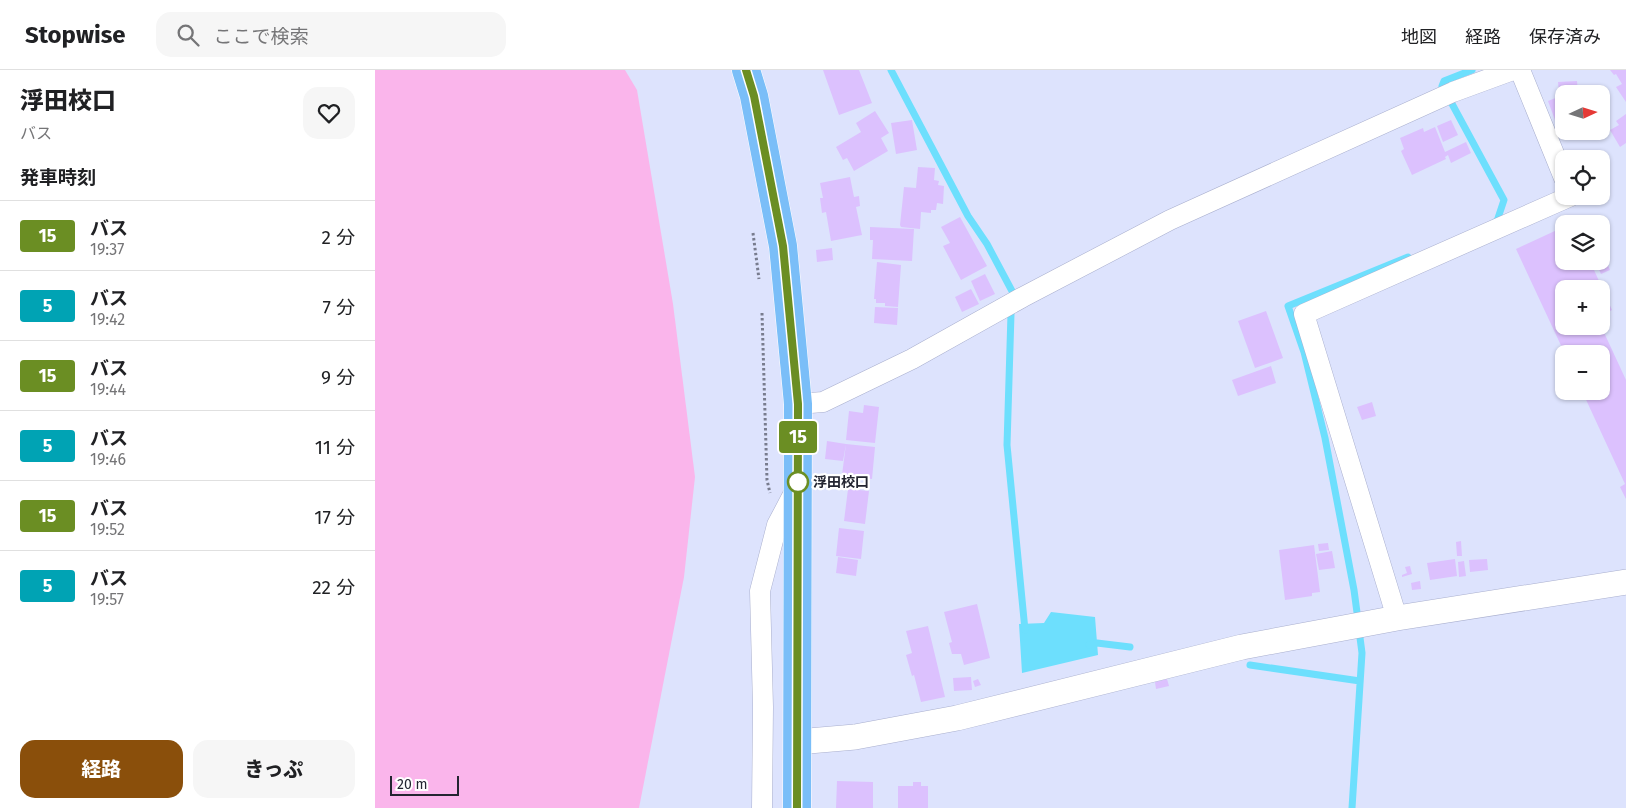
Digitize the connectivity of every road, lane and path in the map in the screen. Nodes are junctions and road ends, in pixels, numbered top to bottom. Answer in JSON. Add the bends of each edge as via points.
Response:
{"nodes":[{"id":1,"x":746,"y":70,"type":"edge"},
{"id":2,"x":1513,"y":70,"type":"edge"},
{"id":3,"x":1520,"y":70,"type":"edge"},
{"id":4,"x":1555,"y":156,"type":"edge"},
{"id":5,"x":1555,"y":203,"type":"edge"},
{"id":6,"x":753,"y":233,"type":"dead end"},
{"id":7,"x":759,"y":282,"type":"dead end"},
{"id":8,"x":762,"y":311,"type":"dead end"},
{"id":9,"x":798,"y":404,"type":"junction"},
{"id":10,"x":798,"y":487,"type":"junction"},
{"id":11,"x":777,"y":525,"type":"junction"},
{"id":12,"x":1626,"y":582,"type":"edge"},
{"id":13,"x":1385,"y":620,"type":"junction"},
{"id":14,"x":797,"y":742,"type":"junction"},
{"id":15,"x":762,"y":808,"type":"edge"},
{"id":16,"x":797,"y":808,"type":"edge"}],
"edges":[{"from":1,"to":9,"type":"highway","via":[[783,246]]},
{"from":2,"to":9,"type":"street","via":[[1453,92],[1170,220],[912,359],[823,402]]},
{"from":3,"to":4,"type":"street"},
{"from":5,"to":13,"type":"street","via":[[1304,314]]},
{"from":6,"to":7,"type":"path"},
{"from":8,"to":11,"type":"path","via":[[767,480]]},
{"from":9,"to":10,"type":"highway"},
{"from":10,"to":11,"type":"street"},
{"from":10,"to":14,"type":"highway"},
{"from":11,"to":15,"type":"street","via":[[760,591]]},
{"from":12,"to":13,"type":"street"},
{"from":13,"to":14,"type":"street","via":[[1242,647],[957,718],[855,736]]},
{"from":14,"to":16,"type":"highway"}]}
